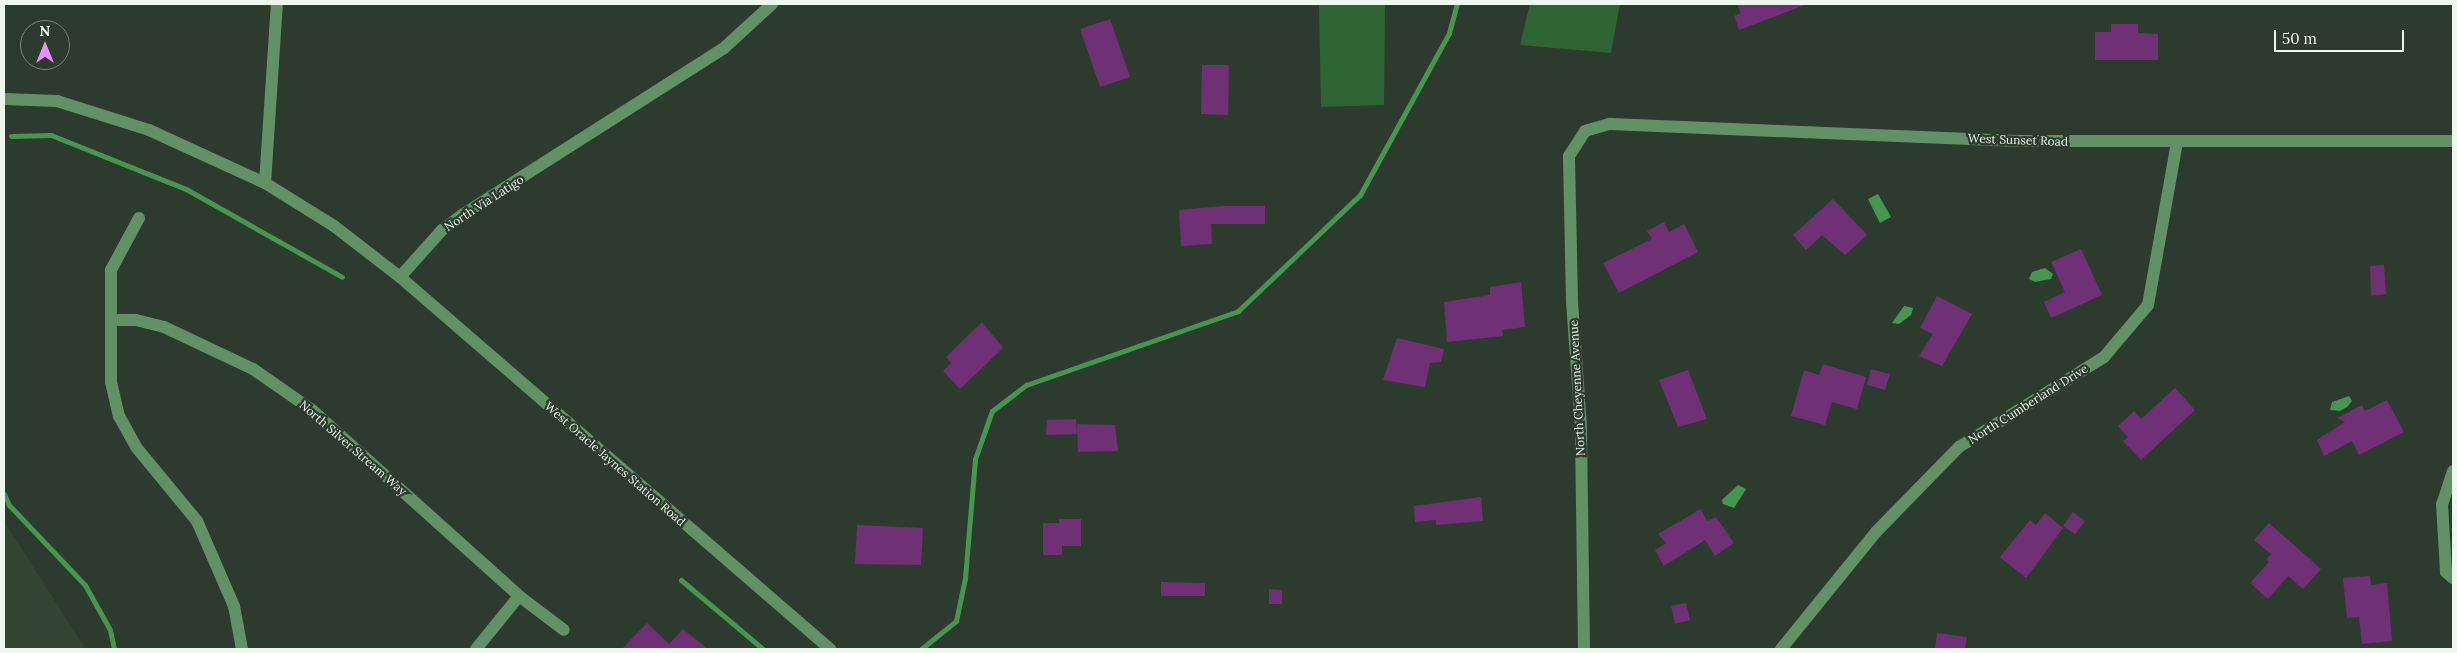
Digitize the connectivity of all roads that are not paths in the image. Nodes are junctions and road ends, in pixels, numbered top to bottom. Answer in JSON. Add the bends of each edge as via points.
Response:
{"nodes":[{"id":1,"x":277,"y":4,"type":"edge"},
{"id":2,"x":772,"y":4,"type":"edge"},
{"id":3,"x":4,"y":99,"type":"edge"},
{"id":4,"x":1585,"y":131,"type":"joint"},
{"id":5,"x":2453,"y":141,"type":"edge"},
{"id":6,"x":2177,"y":143,"type":"junction"},
{"id":7,"x":265,"y":183,"type":"junction"},
{"id":8,"x":139,"y":218,"type":"dead end"},
{"id":9,"x":400,"y":277,"type":"junction"},
{"id":10,"x":113,"y":320,"type":"junction"},
{"id":11,"x":2453,"y":471,"type":"edge"},
{"id":12,"x":2453,"y":578,"type":"edge"},
{"id":13,"x":519,"y":596,"type":"junction"},
{"id":14,"x":564,"y":630,"type":"dead end"},
{"id":15,"x":242,"y":649,"type":"edge"},
{"id":16,"x":476,"y":649,"type":"edge"},
{"id":17,"x":830,"y":649,"type":"edge"},
{"id":18,"x":1584,"y":649,"type":"edge"},
{"id":19,"x":1781,"y":649,"type":"edge"}],
"edges":[{"from":1,"to":7,"type":"street"},
{"from":2,"to":9,"type":"street","name":"North Via Latigo","via":[[724,48],[462,215],[442,230]]},
{"from":3,"to":7,"type":"street","via":[[58,101],[149,130]]},
{"from":4,"to":6,"type":"street","name":"West Sunset Road","via":[[1610,124],[2005,141]]},
{"from":4,"to":18,"type":"street","name":"North Cheyenne Avenue","via":[[1569,156],[1572,301],[1581,427]]},
{"from":5,"to":6,"type":"street","name":"West Sunset Road"},
{"from":6,"to":19,"type":"street","name":"North Cumberland Drive","via":[[2148,305],[2104,357],[1959,447],[1876,532]]},
{"from":7,"to":9,"type":"street","via":[[334,226]]},
{"from":8,"to":10,"type":"street","via":[[112,270]]},
{"from":9,"to":17,"type":"street","name":"West Oracle Jaynes Station Road"},
{"from":10,"to":13,"type":"street","name":"North Silver Stream Way","via":[[136,320],[164,327],[253,370],[298,400]]},
{"from":10,"to":15,"type":"street","via":[[111,382],[119,416],[136,448],[197,520],[234,606]]},
{"from":11,"to":12,"type":"street","via":[[2442,504],[2446,572]]},
{"from":13,"to":14,"type":"street","name":"North Silver Stream Way"},
{"from":13,"to":16,"type":"street"}]}
